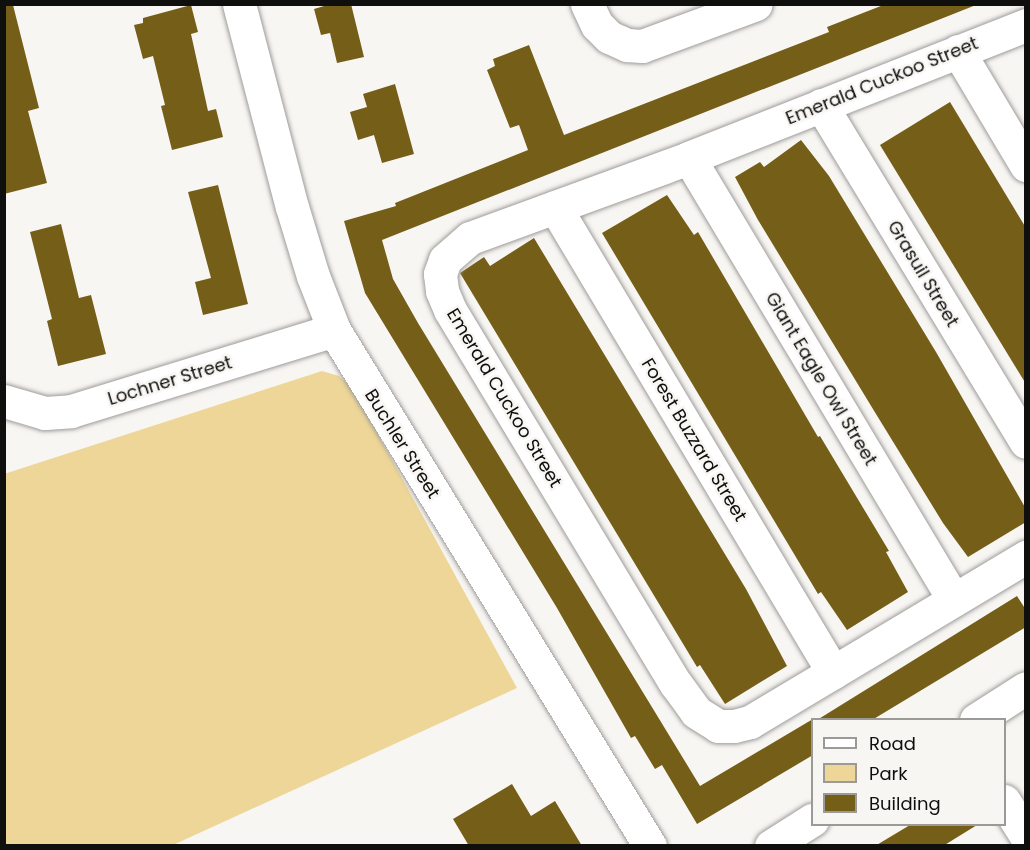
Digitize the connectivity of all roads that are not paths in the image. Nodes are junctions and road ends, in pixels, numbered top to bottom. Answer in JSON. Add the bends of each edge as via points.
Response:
{"nodes":[{"id":1,"x":239,"y":4,"type":"edge"},
{"id":2,"x":586,"y":4,"type":"edge"},
{"id":3,"x":756,"y":4,"type":"edge"},
{"id":4,"x":1026,"y":25,"type":"edge"},
{"id":5,"x":958,"y":51,"type":"junction"},
{"id":6,"x":821,"y":105,"type":"junction"},
{"id":7,"x":689,"y":158,"type":"junction"},
{"id":8,"x":1026,"y":165,"type":"edge"},
{"id":9,"x":555,"y":207,"type":"junction"},
{"id":10,"x":334,"y":330,"type":"junction"},
{"id":11,"x":4,"y":401,"type":"edge"},
{"id":12,"x":1026,"y":442,"type":"edge"},
{"id":13,"x":1026,"y":557,"type":"edge"},
{"id":14,"x":954,"y":600,"type":"junction"},
{"id":15,"x":833,"y":672,"type":"junction"},
{"id":16,"x":1026,"y":688,"type":"edge"},
{"id":17,"x":979,"y":718,"type":"edge"},
{"id":18,"x":1006,"y":803,"type":"edge"},
{"id":19,"x":811,"y":821,"type":"edge"},
{"id":20,"x":1026,"y":836,"type":"edge"},
{"id":21,"x":650,"y":846,"type":"edge"},
{"id":22,"x":771,"y":846,"type":"edge"}],
"edges":[{"from":1,"to":10,"type":"street","name":"Buchler Street","via":[[292,207]]},
{"from":2,"to":3,"type":"street","via":[[609,37],[642,46]]},
{"from":4,"to":5,"type":"street","name":"Emerald Cuckoo Street"},
{"from":5,"to":6,"type":"street","name":"Emerald Cuckoo Street"},
{"from":5,"to":8,"type":"street"},
{"from":6,"to":7,"type":"street","name":"Emerald Cuckoo Street"},
{"from":6,"to":12,"type":"street","name":"Grasuil Street"},
{"from":7,"to":9,"type":"street","name":"Emerald Cuckoo Street"},
{"from":7,"to":14,"type":"street","name":"Giant Eagle Owl Street"},
{"from":9,"to":15,"type":"street","name":"Forest Buzzard Street"},
{"from":9,"to":15,"type":"street","name":"Emerald Cuckoo Street","via":[[470,238],[458,247],[445,260],[440,274],[450,310],[696,712],[718,726],[750,722]]},
{"from":10,"to":11,"type":"street","name":"Lochner Street","via":[[71,411],[45,413]]},
{"from":10,"to":21,"type":"street","name":"Buchler Street"},
{"from":13,"to":14,"type":"street","name":"Emerald Cuckoo Street"},
{"from":14,"to":15,"type":"street","name":"Emerald Cuckoo Street"},
{"from":16,"to":17,"type":"street"},
{"from":18,"to":20,"type":"street"},
{"from":19,"to":22,"type":"street"}]}
